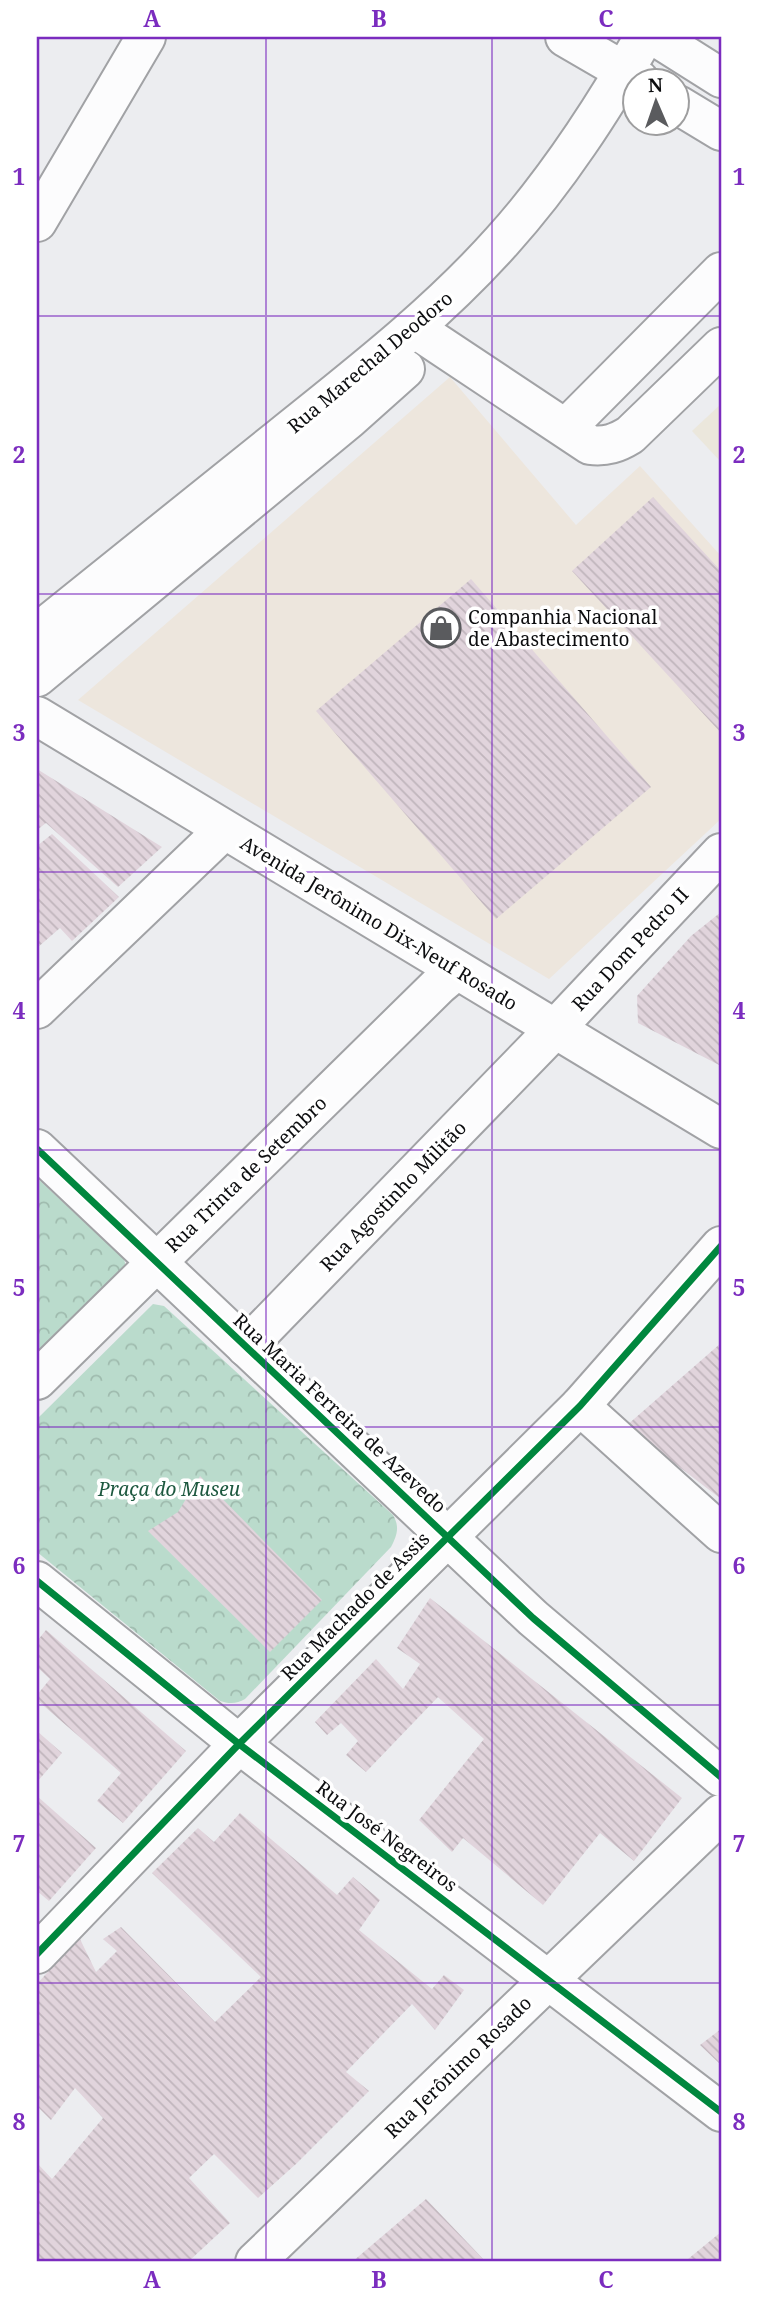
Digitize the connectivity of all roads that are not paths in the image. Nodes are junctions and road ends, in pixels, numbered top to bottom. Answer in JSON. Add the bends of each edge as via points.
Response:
{"nodes":[{"id":1,"x":146,"y":37,"type":"edge"},
{"id":2,"x":565,"y":37,"type":"edge"},
{"id":3,"x":660,"y":38,"type":"edge"},
{"id":4,"x":644,"y":66,"type":"edge"},
{"id":5,"x":622,"y":72,"type":"edge"},
{"id":6,"x":721,"y":78,"type":"edge"},
{"id":7,"x":622,"y":93,"type":"edge"},
{"id":8,"x":692,"y":114,"type":"edge"},
{"id":9,"x":721,"y":131,"type":"edge"},
{"id":10,"x":37,"y":222,"type":"edge"},
{"id":11,"x":721,"y":272,"type":"edge"},
{"id":12,"x":424,"y":336,"type":"junction"},
{"id":13,"x":721,"y":347,"type":"edge"},
{"id":14,"x":566,"y":428,"type":"junction"},
{"id":15,"x":37,"y":633,"type":"edge"},
{"id":16,"x":37,"y":677,"type":"edge"},
{"id":17,"x":37,"y":716,"type":"edge"},
{"id":18,"x":37,"y":744,"type":"edge"},
{"id":19,"x":216,"y":839,"type":"junction"},
{"id":20,"x":721,"y":853,"type":"edge"},
{"id":21,"x":448,"y":978,"type":"junction"},
{"id":22,"x":37,"y":1009,"type":"edge"},
{"id":23,"x":547,"y":1037,"type":"junction"},
{"id":24,"x":721,"y":1129,"type":"edge"},
{"id":25,"x":37,"y":1149,"type":"edge"},
{"id":26,"x":721,"y":1155,"type":"edge"},
{"id":27,"x":721,"y":1246,"type":"edge"},
{"id":28,"x":157,"y":1262,"type":"junction"},
{"id":29,"x":246,"y":1347,"type":"junction"},
{"id":30,"x":37,"y":1380,"type":"edge"},
{"id":31,"x":580,"y":1406,"type":"junction"},
{"id":32,"x":721,"y":1533,"type":"edge"},
{"id":33,"x":447,"y":1536,"type":"junction"},
{"id":34,"x":37,"y":1581,"type":"edge"},
{"id":35,"x":239,"y":1744,"type":"junction"},
{"id":36,"x":721,"y":1777,"type":"edge"},
{"id":37,"x":721,"y":1814,"type":"edge"},
{"id":38,"x":37,"y":1954,"type":"edge"},
{"id":39,"x":549,"y":1978,"type":"junction"},
{"id":40,"x":721,"y":2112,"type":"edge"},
{"id":41,"x":255,"y":2262,"type":"edge"}],
"edges":[{"from":1,"to":10,"type":"street"},
{"from":2,"to":5,"type":"street"},
{"from":3,"to":4,"type":"street","name":"Rua Marechal Deodoro"},
{"from":3,"to":6,"type":"street"},
{"from":7,"to":12,"type":"street","name":"Rua Marechal Deodoro","via":[[602,111]]},
{"from":8,"to":9,"type":"street"},
{"from":11,"to":14,"type":"street"},
{"from":12,"to":14,"type":"street"},
{"from":12,"to":15,"type":"street","name":"Rua Marechal Deodoro","via":[[397,345]]},
{"from":12,"to":16,"type":"street","name":"Rua Marechal Deodoro","via":[[349,419]]},
{"from":13,"to":14,"type":"street","via":[[631,435],[610,445],[590,445]]},
{"from":17,"to":19,"type":"street","name":"Avenida Jerônimo Dix-Neuf Rosado"},
{"from":18,"to":19,"type":"street","name":"Avenida Jerônimo Dix-Neuf Rosado"},
{"from":19,"to":21,"type":"street","name":"Avenida Jerônimo Dix-Neuf Rosado"},
{"from":19,"to":22,"type":"street"},
{"from":20,"to":23,"type":"street","name":"Rua Dom Pedro II"},
{"from":21,"to":23,"type":"street","name":"Avenida Jerônimo Dix-Neuf Rosado"},
{"from":21,"to":28,"type":"street","name":"Rua Trinta de Setembro"},
{"from":23,"to":24,"type":"street","name":"Avenida Jerônimo Dix-Neuf Rosado"},
{"from":23,"to":26,"type":"street","name":"Avenida Jerônimo Dix-Neuf Rosado"},
{"from":23,"to":29,"type":"street","name":"Rua Agostinho Militão"},
{"from":25,"to":28,"type":"street","name":"Rua Maria Ferreira de Azevedo"},
{"from":27,"to":31,"type":"street","name":"Rua Machado de Assis"},
{"from":28,"to":29,"type":"street","name":"Rua Maria Ferreira de Azevedo"},
{"from":28,"to":30,"type":"street","name":"Rua Trinta de Setembro"},
{"from":29,"to":33,"type":"street","name":"Rua Maria Ferreira de Azevedo"},
{"from":31,"to":32,"type":"street"},
{"from":31,"to":33,"type":"street","name":"Rua Machado de Assis"},
{"from":33,"to":35,"type":"street","name":"Rua Machado de Assis"},
{"from":33,"to":36,"type":"street","name":"Rua Maria Ferreira de Azevedo","via":[[533,1618]]},
{"from":34,"to":35,"type":"street","name":"Rua José Negreiros"},
{"from":35,"to":38,"type":"street","name":"Rua Machado de Assis"},
{"from":35,"to":39,"type":"street","name":"Rua José Negreiros"},
{"from":37,"to":39,"type":"street","name":"Rua Jerônimo Rosado"},
{"from":39,"to":40,"type":"street","name":"Rua José Negreiros"},
{"from":39,"to":41,"type":"street","name":"Rua Jerônimo Rosado"}]}
